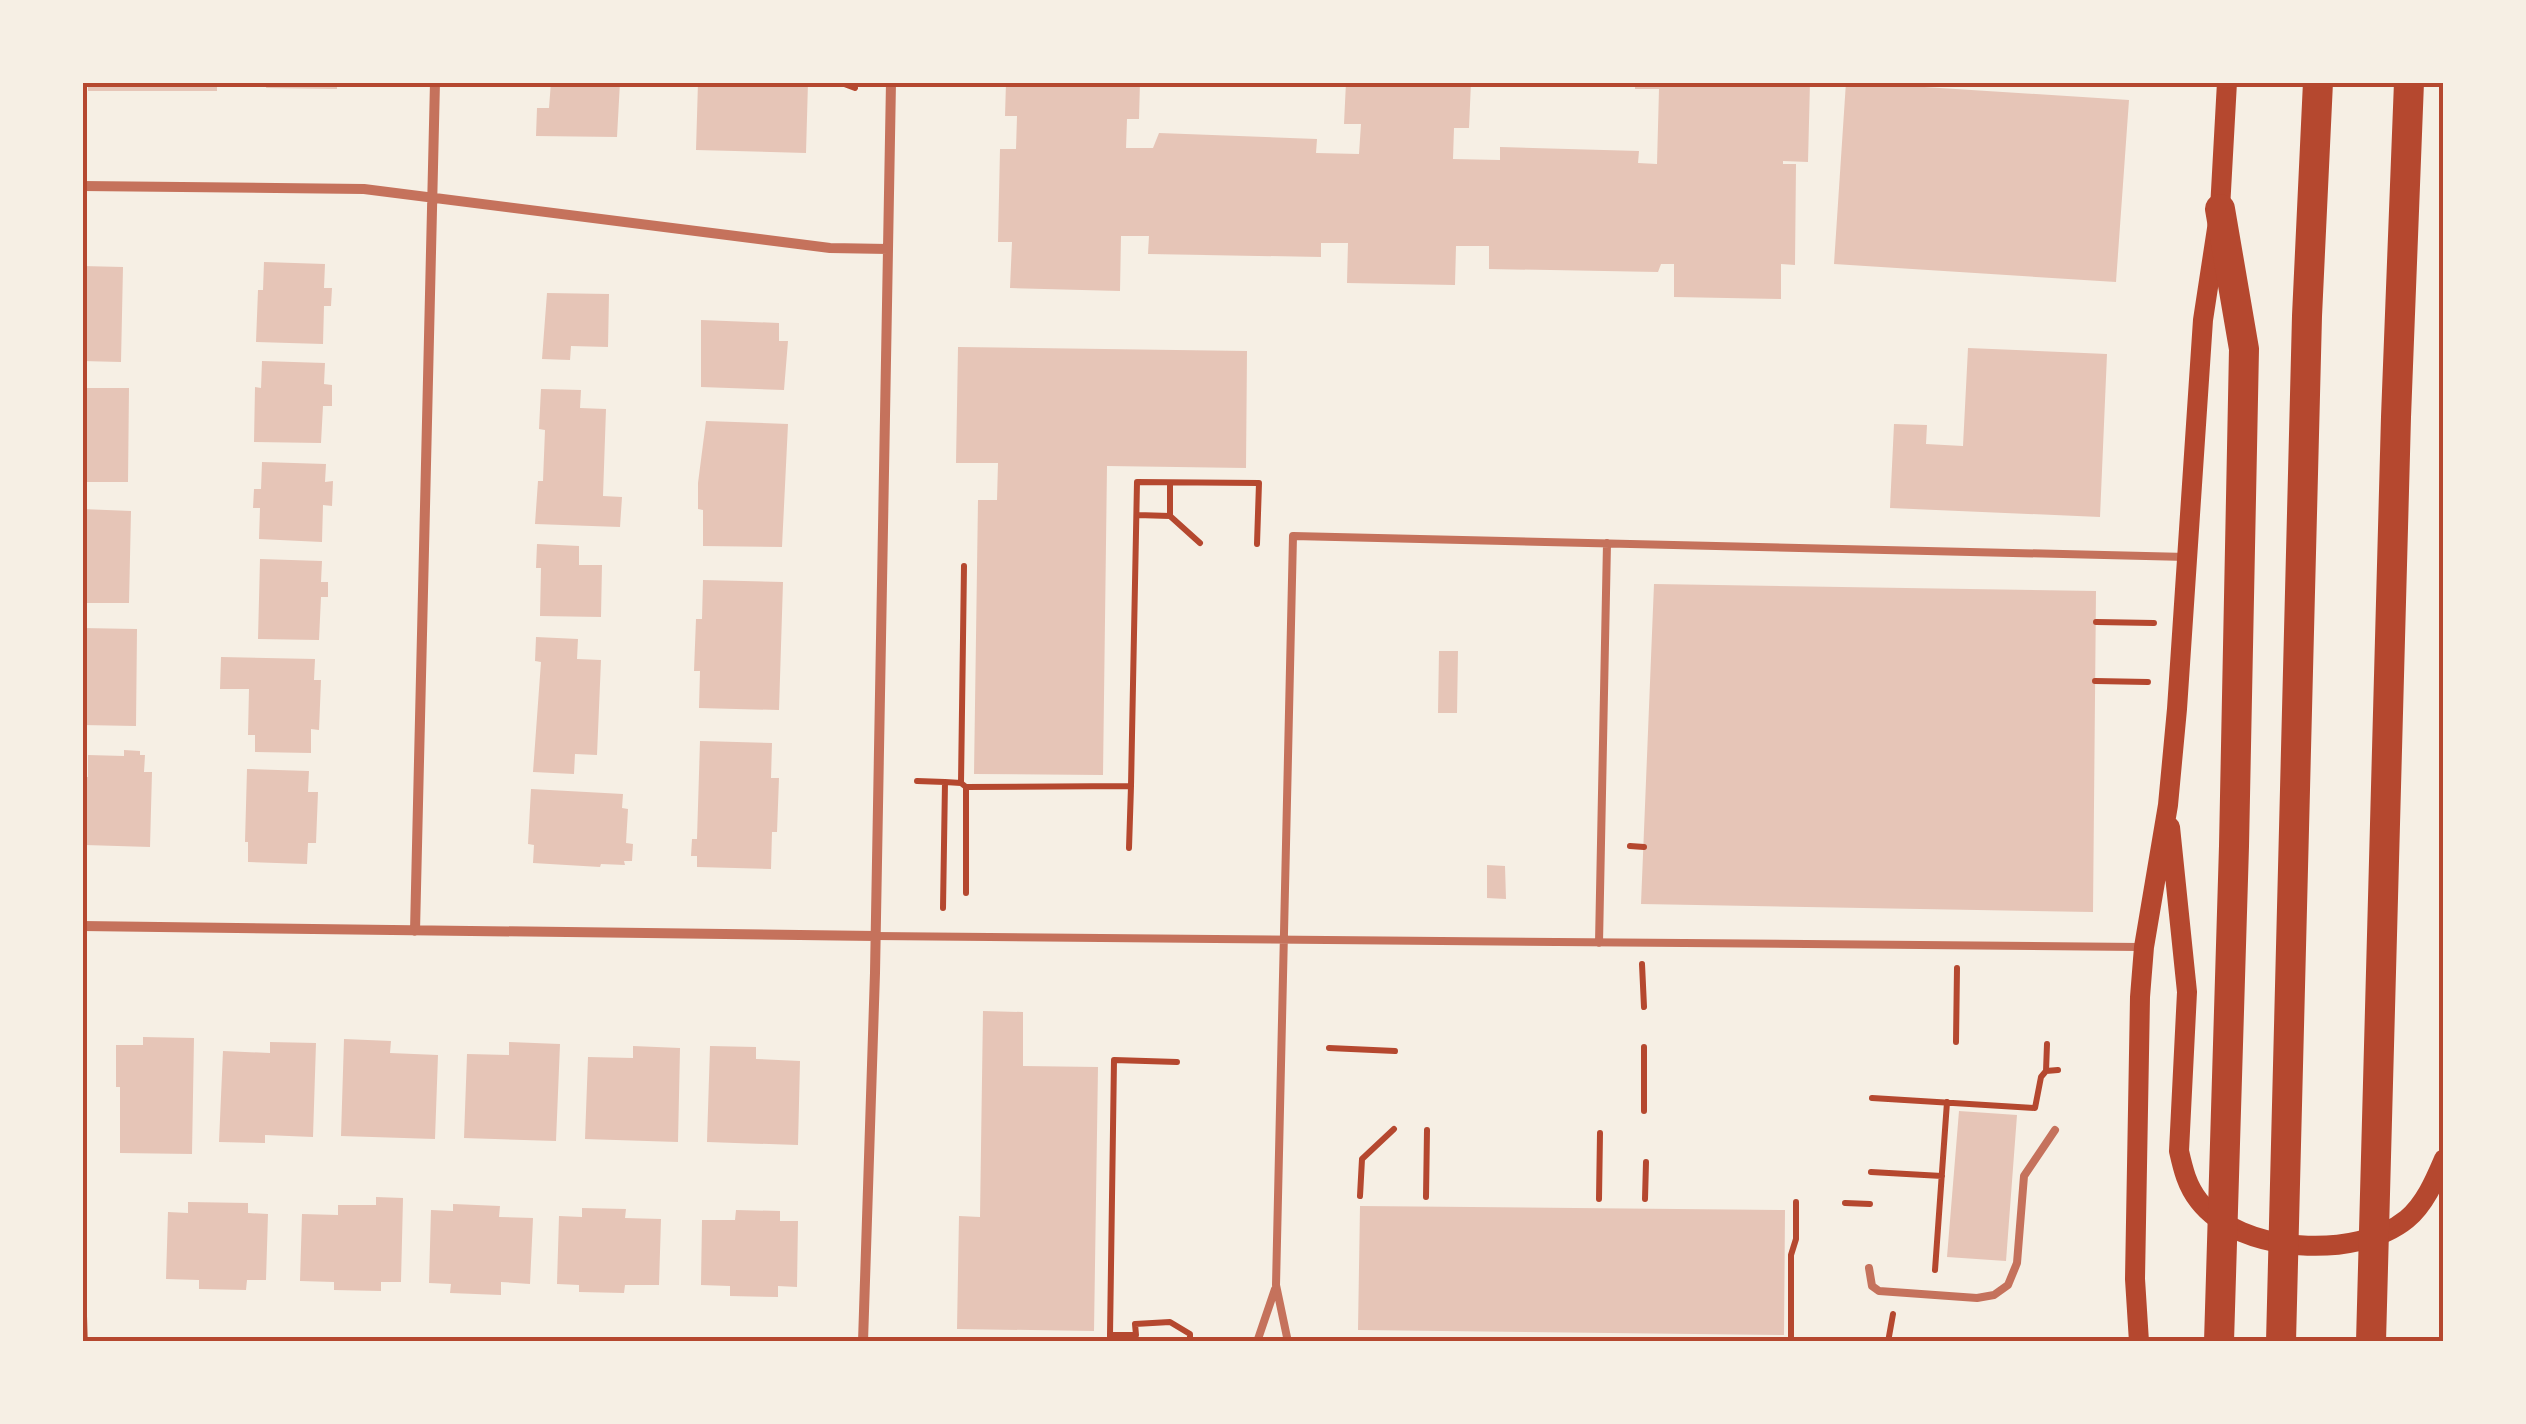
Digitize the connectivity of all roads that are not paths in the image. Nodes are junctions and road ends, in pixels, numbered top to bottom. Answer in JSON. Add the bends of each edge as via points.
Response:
{"nodes":[{"id":1,"x":435,"y":82,"type":"edge"},
{"id":2,"x":892,"y":82,"type":"edge"},
{"id":3,"x":2228,"y":82,"type":"edge"},
{"id":4,"x":2318,"y":82,"type":"edge"},
{"id":5,"x":2409,"y":82,"type":"edge"},
{"id":6,"x":82,"y":186,"type":"edge"},
{"id":7,"x":431,"y":197,"type":"junction"},
{"id":8,"x":2220,"y":209,"type":"junction"},
{"id":9,"x":888,"y":249,"type":"junction"},
{"id":10,"x":1607,"y":543,"type":"junction"},
{"id":11,"x":2189,"y":557,"type":"junction"},
{"id":12,"x":2168,"y":805,"type":"junction"},
{"id":13,"x":82,"y":926,"type":"edge"},
{"id":14,"x":415,"y":931,"type":"junction"},
{"id":15,"x":876,"y":936,"type":"junction"},
{"id":16,"x":1284,"y":940,"type":"junction"},
{"id":17,"x":1600,"y":943,"type":"junction"},
{"id":18,"x":2144,"y":947,"type":"junction"},
{"id":19,"x":2055,"y":1130,"type":"dead end"},
{"id":20,"x":2444,"y":1159,"type":"edge"},
{"id":21,"x":1869,"y":1268,"type":"dead end"},
{"id":22,"x":1276,"y":1285,"type":"junction"},
{"id":23,"x":82,"y":1316,"type":"edge"},
{"id":24,"x":83,"y":1342,"type":"edge"},
{"id":25,"x":863,"y":1342,"type":"edge"},
{"id":26,"x":1256,"y":1342,"type":"edge"},
{"id":27,"x":1288,"y":1342,"type":"edge"},
{"id":28,"x":2139,"y":1342,"type":"edge"},
{"id":29,"x":2219,"y":1342,"type":"edge"},
{"id":30,"x":2282,"y":1342,"type":"edge"},
{"id":31,"x":2370,"y":1342,"type":"edge"}],
"edges":[{"from":1,"to":7,"type":"street"},
{"from":2,"to":9,"type":"street"},
{"from":3,"to":8,"type":"main road"},
{"from":4,"to":30,"type":"highway"},
{"from":5,"to":31,"type":"highway"},
{"from":6,"to":7,"type":"street","via":[[337,188]]},
{"from":7,"to":9,"type":"street","via":[[830,248]]},
{"from":7,"to":14,"type":"street"},
{"from":8,"to":11,"type":"main road","via":[[2203,320]]},
{"from":8,"to":29,"type":"highway","via":[[2244,349]]},
{"from":9,"to":15,"type":"street"},
{"from":10,"to":11,"type":"lane"},
{"from":10,"to":16,"type":"lane","via":[[1293,536]]},
{"from":10,"to":17,"type":"lane"},
{"from":11,"to":12,"type":"main road"},
{"from":12,"to":18,"type":"main road"},
{"from":12,"to":20,"type":"main road","via":[[2188,992],[2178,1151],[2200,1203],[2253,1237],[2290,1245],[2359,1241],[2410,1217]]},
{"from":13,"to":14,"type":"street"},
{"from":14,"to":15,"type":"street"},
{"from":15,"to":16,"type":"lane"},
{"from":15,"to":25,"type":"street"},
{"from":16,"to":17,"type":"lane"},
{"from":16,"to":22,"type":"lane"},
{"from":17,"to":18,"type":"lane"},
{"from":18,"to":28,"type":"main road","via":[[2136,1102]]},
{"from":19,"to":21,"type":"lane","via":[[2024,1176],[2018,1262],[2001,1291],[1977,1298],[1879,1291]]},
{"from":22,"to":26,"type":"lane"},
{"from":22,"to":27,"type":"lane"},
{"from":23,"to":24,"type":"street"}]}
